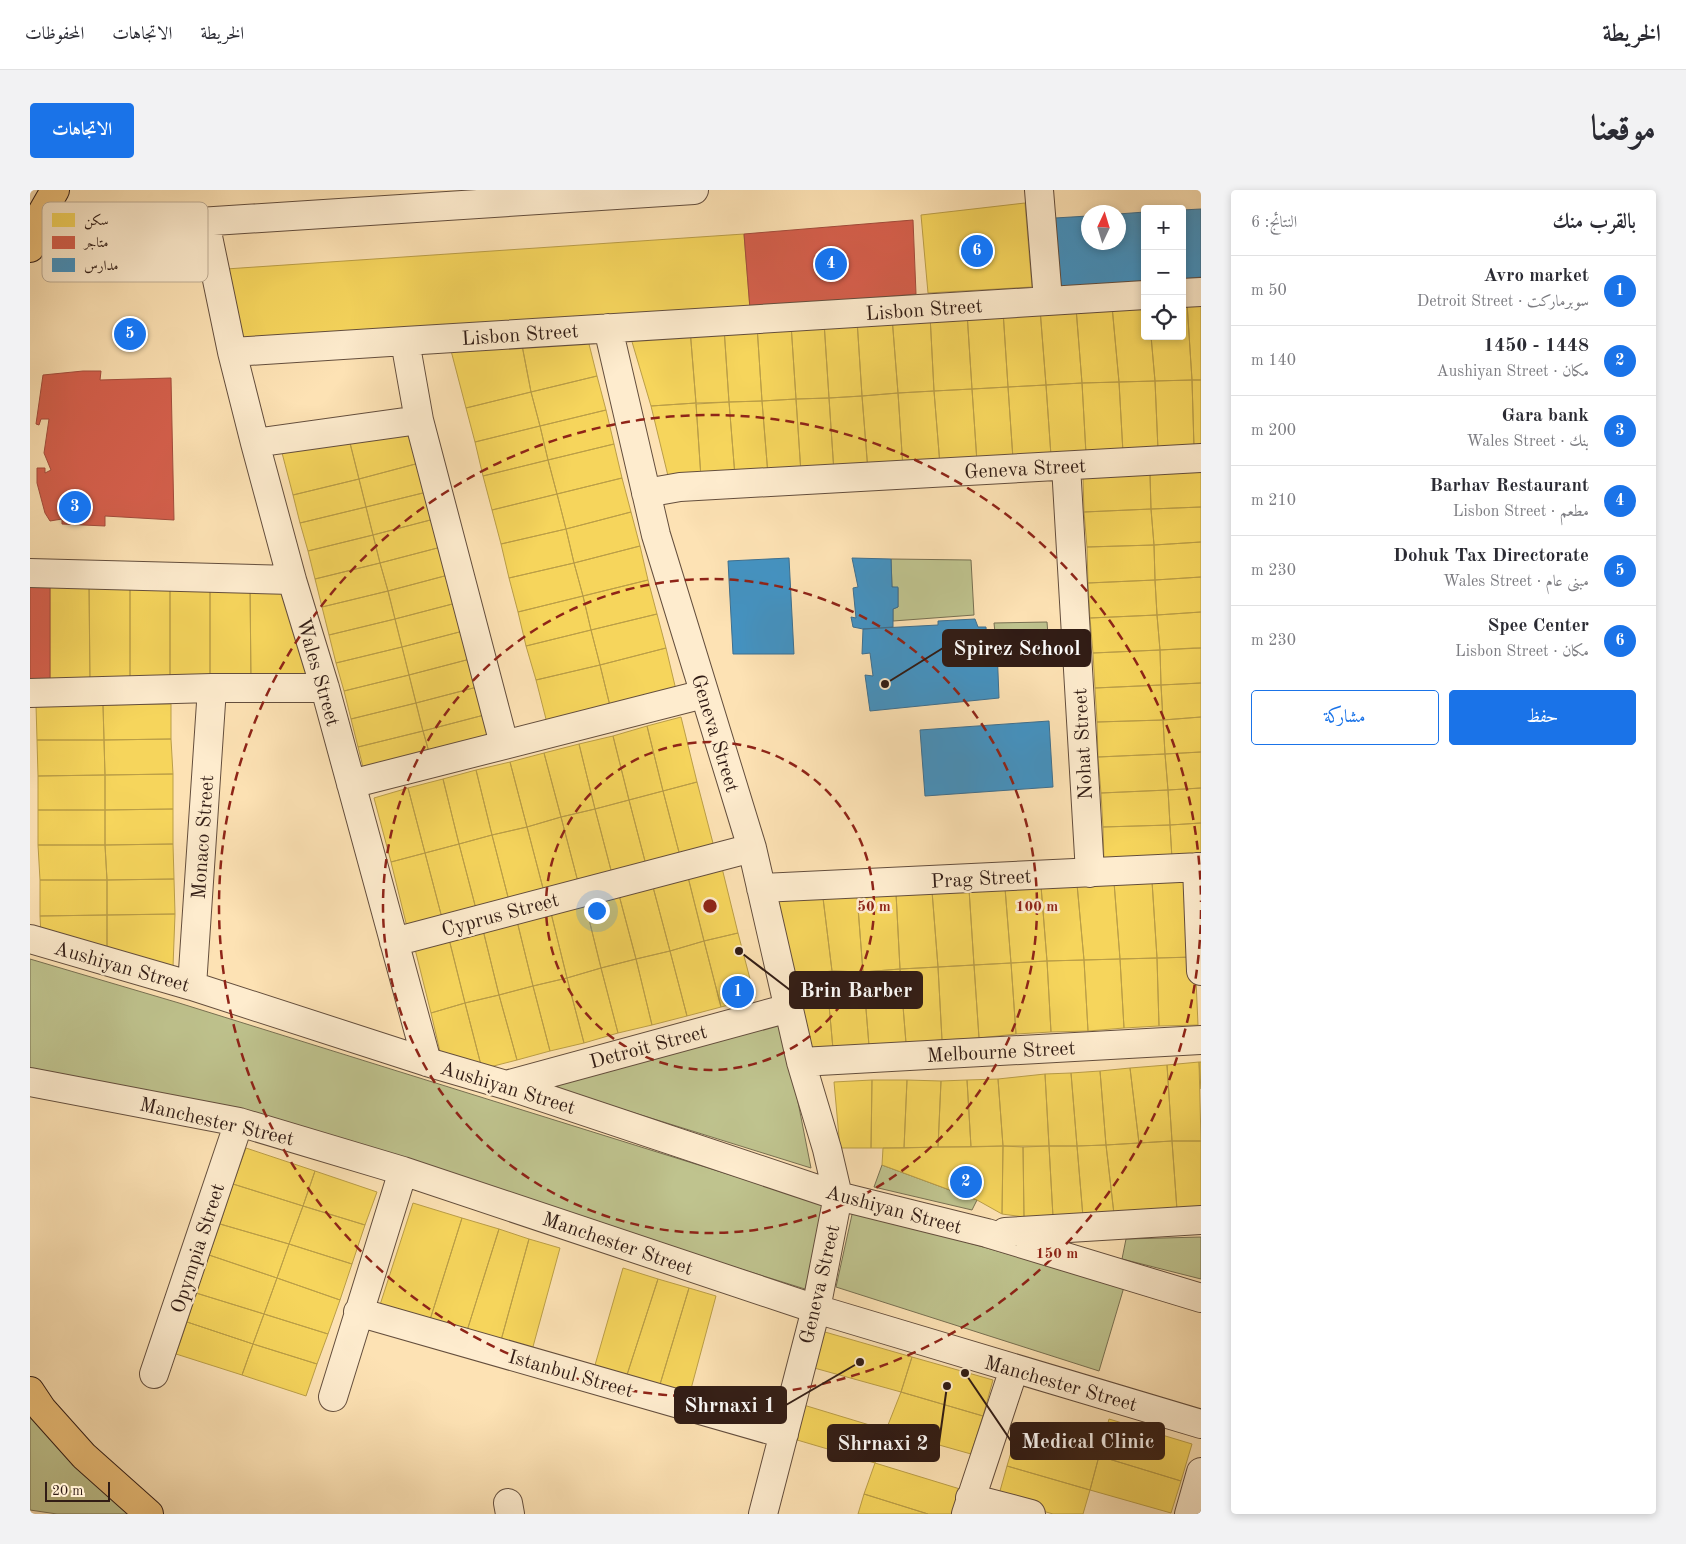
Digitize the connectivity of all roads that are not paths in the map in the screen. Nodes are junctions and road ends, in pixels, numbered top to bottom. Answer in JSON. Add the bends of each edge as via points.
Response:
{"nodes":[{"id":1,"x":55,"y":190,"type":"edge"},
{"id":2,"x":694,"y":190,"type":"edge"},
{"id":3,"x":1039,"y":190,"type":"edge"},
{"id":4,"x":48,"y":202,"type":"edge"},
{"id":5,"x":42,"y":213,"type":"edge"},
{"id":6,"x":208,"y":222,"type":"edge"},
{"id":7,"x":208,"y":236,"type":"edge"},
{"id":8,"x":30,"y":248,"type":"edge"},
{"id":9,"x":1201,"y":292,"type":"edge"},
{"id":10,"x":1186,"y":293,"type":"edge"},
{"id":11,"x":1141,"y":295,"type":"edge"},
{"id":12,"x":1048,"y":300,"type":"junction"},
{"id":13,"x":608,"y":328,"type":"junction"},
{"id":14,"x":405,"y":341,"type":"junction"},
{"id":15,"x":232,"y":352,"type":"junction"},
{"id":16,"x":420,"y":420,"type":"junction"},
{"id":17,"x":255,"y":443,"type":"junction"},
{"id":18,"x":1201,"y":458,"type":"edge"},
{"id":19,"x":1066,"y":466,"type":"junction"},
{"id":20,"x":646,"y":493,"type":"junction"},
{"id":21,"x":30,"y":573,"type":"edge"},
{"id":22,"x":292,"y":580,"type":"junction"},
{"id":23,"x":212,"y":688,"type":"junction"},
{"id":24,"x":325,"y":688,"type":"junction"},
{"id":25,"x":30,"y":693,"type":"edge"},
{"id":26,"x":704,"y":694,"type":"junction"},
{"id":27,"x":504,"y":744,"type":"junction"},
{"id":28,"x":351,"y":784,"type":"junction"},
{"id":29,"x":752,"y":848,"type":"junction"},
{"id":30,"x":1199,"y":867,"type":"edge"},
{"id":31,"x":1090,"y":873,"type":"junction"},
{"id":32,"x":760,"y":888,"type":"junction"},
{"id":33,"x":30,"y":939,"type":"edge"},
{"id":34,"x":394,"y":942,"type":"junction"},
{"id":35,"x":1201,"y":971,"type":"edge"},
{"id":36,"x":192,"y":986,"type":"junction"},
{"id":37,"x":789,"y":1008,"type":"junction"},
{"id":38,"x":1201,"y":1040,"type":"edge"},
{"id":39,"x":427,"y":1062,"type":"junction"},
{"id":40,"x":801,"y":1062,"type":"junction"},
{"id":41,"x":30,"y":1082,"type":"edge"},
{"id":42,"x":506,"y":1084,"type":"junction"},
{"id":43,"x":239,"y":1122,"type":"junction"},
{"id":44,"x":403,"y":1170,"type":"junction"},
{"id":45,"x":838,"y":1196,"type":"junction"},
{"id":46,"x":1201,"y":1220,"type":"edge"},
{"id":47,"x":986,"y":1233,"type":"junction"},
{"id":48,"x":1201,"y":1298,"type":"edge"},
{"id":49,"x":816,"y":1309,"type":"junction"},
{"id":50,"x":358,"y":1312,"type":"junction"},
{"id":51,"x":1014,"y":1369,"type":"junction"},
{"id":52,"x":154,"y":1374,"type":"dead end"},
{"id":53,"x":30,"y":1391,"type":"edge"},
{"id":54,"x":333,"y":1398,"type":"dead end"},
{"id":55,"x":1201,"y":1424,"type":"edge"},
{"id":56,"x":784,"y":1434,"type":"junction"},
{"id":57,"x":1201,"y":1472,"type":"edge"},
{"id":58,"x":968,"y":1506,"type":"edge"},
{"id":59,"x":149,"y":1514,"type":"edge"},
{"id":60,"x":763,"y":1514,"type":"edge"},
{"id":61,"x":1031,"y":1514,"type":"edge"},
{"id":62,"x":1189,"y":1514,"type":"edge"}],
"edges":[{"from":1,"to":4,"type":"highway"},
{"from":2,"to":6,"type":"street"},
{"from":3,"to":12,"type":"street"},
{"from":5,"to":8,"type":"highway"},
{"from":7,"to":15,"type":"street","name":"Wales Street"},
{"from":9,"to":10,"type":"street"},
{"from":11,"to":12,"type":"street","name":"Lisbon Street"},
{"from":12,"to":13,"type":"street","name":"Lisbon Street"},
{"from":13,"to":14,"type":"street","name":"Lisbon Street"},
{"from":13,"to":20,"type":"street"},
{"from":14,"to":15,"type":"street","name":"Lisbon Street"},
{"from":14,"to":16,"type":"street"},
{"from":15,"to":17,"type":"street","name":"Wales Street"},
{"from":16,"to":17,"type":"street"},
{"from":16,"to":27,"type":"street"},
{"from":17,"to":22,"type":"street","name":"Wales Street"},
{"from":18,"to":19,"type":"street","name":"Geneva Street"},
{"from":19,"to":20,"type":"street","name":"Geneva Street","via":[[680,487]]},
{"from":19,"to":31,"type":"street","name":"Nohat Street"},
{"from":20,"to":26,"type":"street","name":"Geneva Street"},
{"from":21,"to":22,"type":"street"},
{"from":22,"to":24,"type":"street","name":"Wales Street"},
{"from":23,"to":24,"type":"street"},
{"from":23,"to":25,"type":"street"},
{"from":23,"to":36,"type":"street","name":"Monaco Street"},
{"from":24,"to":28,"type":"street","name":"Wales Street"},
{"from":26,"to":27,"type":"street"},
{"from":26,"to":29,"type":"street","name":"Geneva Street"},
{"from":27,"to":28,"type":"street"},
{"from":28,"to":34,"type":"street","name":"Wales Street"},
{"from":29,"to":32,"type":"street","name":"Geneva Street"},
{"from":29,"to":34,"type":"street","name":"Cyprus Street"},
{"from":30,"to":31,"type":"street","name":"Prag Street"},
{"from":30,"to":35,"type":"street"},
{"from":31,"to":32,"type":"street","name":"Prag Street"},
{"from":32,"to":37,"type":"street","name":"Geneva Street"},
{"from":33,"to":36,"type":"street","name":"Aushiyan Street"},
{"from":34,"to":39,"type":"street","name":"Wales Street"},
{"from":36,"to":39,"type":"street","name":"Aushiyan Street"},
{"from":37,"to":40,"type":"street","name":"Geneva Street"},
{"from":37,"to":42,"type":"street","name":"Detroit Street"},
{"from":38,"to":40,"type":"street","name":"Melbourne Street"},
{"from":39,"to":42,"type":"street","name":"Aushiyan Street"},
{"from":40,"to":45,"type":"street","name":"Geneva Street","via":[[828,1148]]},
{"from":41,"to":43,"type":"street","name":"Manchester Street"},
{"from":42,"to":45,"type":"street","name":"Aushiyan Street"},
{"from":43,"to":44,"type":"street","name":"Manchester Street"},
{"from":43,"to":52,"type":"street","name":"Opympia Street"},
{"from":44,"to":49,"type":"street","name":"Manchester Street"},
{"from":44,"to":50,"type":"street"},
{"from":45,"to":47,"type":"street","name":"Aushiyan Street"},
{"from":45,"to":49,"type":"street","name":"Geneva Street"},
{"from":46,"to":47,"type":"street","name":"Aushiyan Street"},
{"from":47,"to":48,"type":"street","name":"Aushiyan Street"},
{"from":49,"to":51,"type":"street","name":"Manchester Street"},
{"from":49,"to":56,"type":"street","name":"Geneva Street"},
{"from":50,"to":54,"type":"street"},
{"from":50,"to":56,"type":"street","name":"Istanbul Street"},
{"from":51,"to":55,"type":"street","name":"Manchester Street"},
{"from":51,"to":58,"type":"street"},
{"from":53,"to":59,"type":"highway","via":[[84,1456]]},
{"from":56,"to":60,"type":"street","name":"Geneva Street"},
{"from":57,"to":62,"type":"street"},
{"from":58,"to":61,"type":"street"}]}
